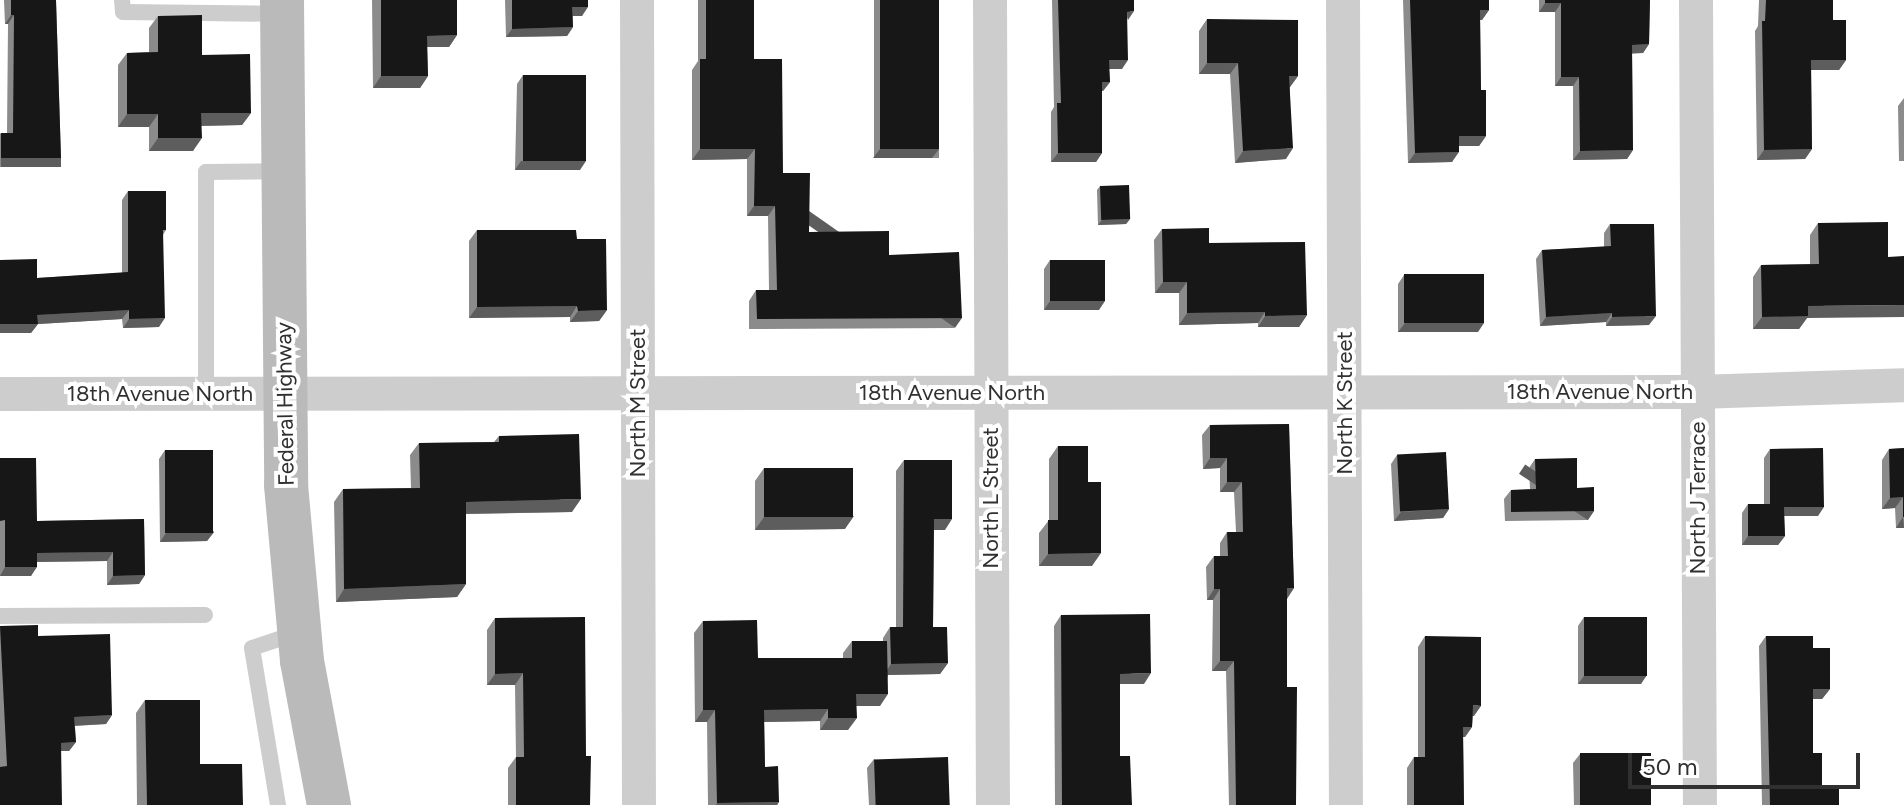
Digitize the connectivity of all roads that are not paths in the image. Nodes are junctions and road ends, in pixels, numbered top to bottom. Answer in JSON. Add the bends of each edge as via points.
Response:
{"nodes":[{"id":1,"x":122,"y":0,"type":"edge"},
{"id":2,"x":637,"y":0,"type":"edge"},
{"id":3,"x":990,"y":0,"type":"edge"},
{"id":4,"x":1343,"y":0,"type":"edge"},
{"id":5,"x":1696,"y":0,"type":"edge"},
{"id":6,"x":282,"y":7,"type":"edge"},
{"id":7,"x":283,"y":171,"type":"junction"},
{"id":8,"x":1904,"y":385,"type":"edge"},
{"id":9,"x":1344,"y":392,"type":"junction"},
{"id":10,"x":1698,"y":392,"type":"junction"},
{"id":11,"x":283,"y":393,"type":"junction"},
{"id":12,"x":637,"y":393,"type":"junction"},
{"id":13,"x":991,"y":393,"type":"junction"},
{"id":14,"x":0,"y":394,"type":"edge"},
{"id":15,"x":206,"y":394,"type":"junction"},
{"id":16,"x":205,"y":615,"type":"dead end"},
{"id":17,"x":0,"y":616,"type":"edge"},
{"id":18,"x":298,"y":632,"type":"junction"},
{"id":19,"x":278,"y":805,"type":"edge"},
{"id":20,"x":329,"y":805,"type":"edge"},
{"id":21,"x":639,"y":805,"type":"edge"},
{"id":22,"x":993,"y":805,"type":"edge"},
{"id":23,"x":1346,"y":805,"type":"edge"},
{"id":24,"x":1700,"y":805,"type":"edge"}],
"edges":[{"from":1,"to":6,"type":"lane","via":[[123,12]]},
{"from":2,"to":12,"type":"street","name":"North M Street"},
{"from":3,"to":13,"type":"street","name":"North L Street"},
{"from":4,"to":9,"type":"street","name":"North K Street"},
{"from":5,"to":10,"type":"street","name":"North J Terrace"},
{"from":6,"to":7,"type":"main road","name":"Federal Highway"},
{"from":7,"to":11,"type":"main road","name":"Federal Highway"},
{"from":7,"to":15,"type":"lane","via":[[206,172]]},
{"from":8,"to":10,"type":"street","name":"18th Avenue North"},
{"from":9,"to":10,"type":"street","name":"18th Avenue North"},
{"from":9,"to":13,"type":"street","name":"18th Avenue North"},
{"from":9,"to":23,"type":"street","name":"North K Street"},
{"from":10,"to":24,"type":"street","name":"North J Terrace"},
{"from":11,"to":12,"type":"street","name":"18th Avenue North"},
{"from":11,"to":15,"type":"street","name":"18th Avenue North"},
{"from":11,"to":18,"type":"main road","name":"Federal Highway"},
{"from":12,"to":13,"type":"street","name":"18th Avenue North"},
{"from":12,"to":21,"type":"street","name":"North M Street"},
{"from":13,"to":22,"type":"street","name":"North L Street"},
{"from":14,"to":15,"type":"street","name":"18th Avenue North"},
{"from":16,"to":17,"type":"lane"},
{"from":18,"to":19,"type":"lane","via":[[252,648]]},
{"from":18,"to":20,"type":"main road","name":"Federal Highway"}]}
